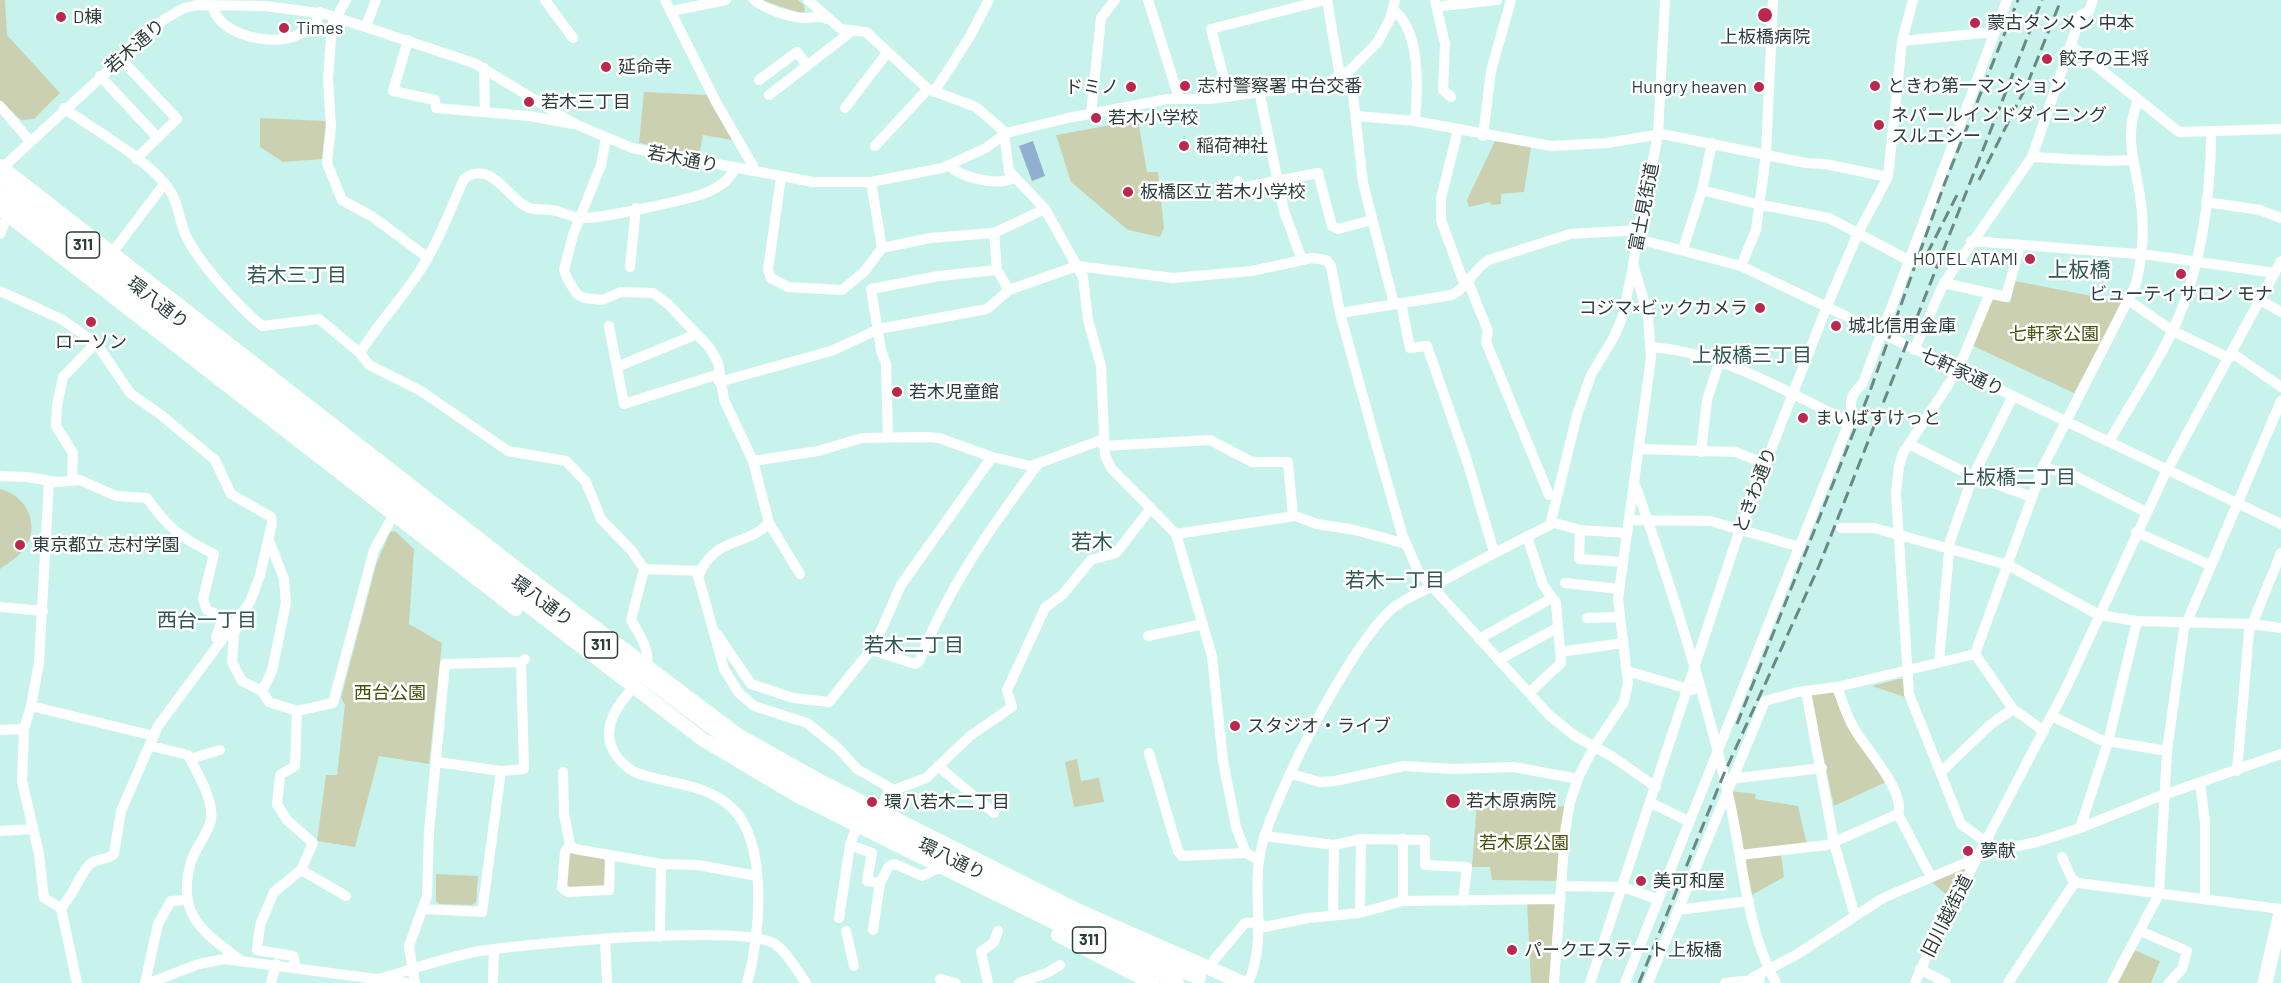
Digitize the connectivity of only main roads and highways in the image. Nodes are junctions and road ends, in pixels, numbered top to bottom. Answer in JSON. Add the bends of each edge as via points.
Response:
{"nodes":[{"id":1,"x":1,"y":170,"type":"edge"},
{"id":2,"x":0,"y":195,"type":"edge"},
{"id":3,"x":3,"y":211,"type":"edge"},
{"id":4,"x":162,"y":314,"type":"junction"},
{"id":5,"x":255,"y":386,"type":"junction"},
{"id":6,"x":575,"y":644,"type":"junction"},
{"id":7,"x":645,"y":671,"type":"junction"},
{"id":8,"x":951,"y":858,"type":"junction"},
{"id":9,"x":1001,"y":897,"type":"junction"},
{"id":10,"x":2281,"y":911,"type":"edge"},
{"id":11,"x":1076,"y":915,"type":"junction"},
{"id":12,"x":1199,"y":978,"type":"dead end"},
{"id":13,"x":1247,"y":981,"type":"edge"},
{"id":14,"x":1152,"y":983,"type":"edge"},
{"id":15,"x":1178,"y":983,"type":"edge"},
{"id":16,"x":2265,"y":983,"type":"edge"}],
"edges":[{"from":1,"to":4,"type":"main road","name":"環八通り","number":"311"},
{"from":1,"to":4,"type":"main road","via":[[112,253]]},
{"from":2,"to":4,"type":"main road","name":"環八通り","number":"311"},
{"from":3,"to":4,"type":"main road"},
{"from":4,"to":5,"type":"main road","name":"環八通り","number":"311"},
{"from":4,"to":5,"type":"main road"},
{"from":4,"to":5,"type":"main road","via":[[212,339]]},
{"from":4,"to":5,"type":"main road","via":[[190,350]]},
{"from":5,"to":6,"type":"main road","name":"環八通り","number":"311"},
{"from":5,"to":6,"type":"main road","via":[[394,514],[518,611]]},
{"from":5,"to":7,"type":"main road","name":"環八通り","number":"311"},
{"from":5,"to":7,"type":"main road","via":[[413,491]]},
{"from":6,"to":8,"type":"main road","name":"環八通り","number":"311","via":[[702,739],[761,776],[857,825]]},
{"from":7,"to":8,"type":"main road","via":[[738,735],[880,812]]},
{"from":7,"to":8,"type":"main road","name":"環八通り","number":"311","via":[[750,756]]},
{"from":8,"to":9,"type":"main road","name":"環八通り","number":"311"},
{"from":8,"to":11,"type":"main road","name":"環八通り","number":"311"},
{"from":8,"to":11,"type":"main road"},
{"from":9,"to":14,"type":"main road","via":[[1060,935]]},
{"from":9,"to":15,"type":"main road","name":"環八通り","number":"311"},
{"from":10,"to":16,"type":"highway"},
{"from":11,"to":12,"type":"main road","name":"環八通り","number":"311"},
{"from":11,"to":13,"type":"main road"}]}
